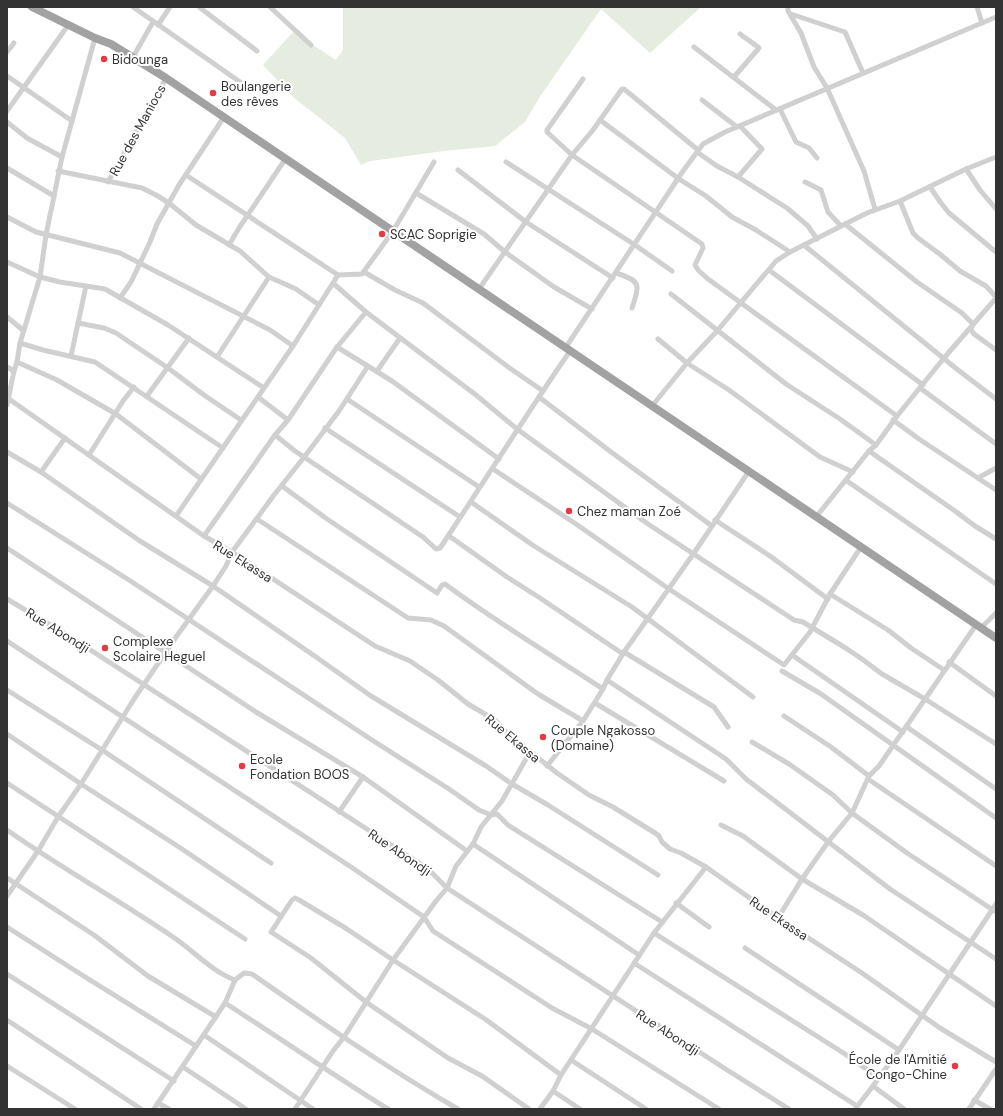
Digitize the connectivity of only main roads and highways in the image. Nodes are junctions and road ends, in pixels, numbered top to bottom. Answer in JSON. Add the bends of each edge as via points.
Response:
{"nodes":[{"id":1,"x":32,"y":7,"type":"edge"},
{"id":2,"x":996,"y":638,"type":"edge"}],
"edges":[{"from":1,"to":2,"type":"highway","via":[[111,44],[166,78]]}]}
